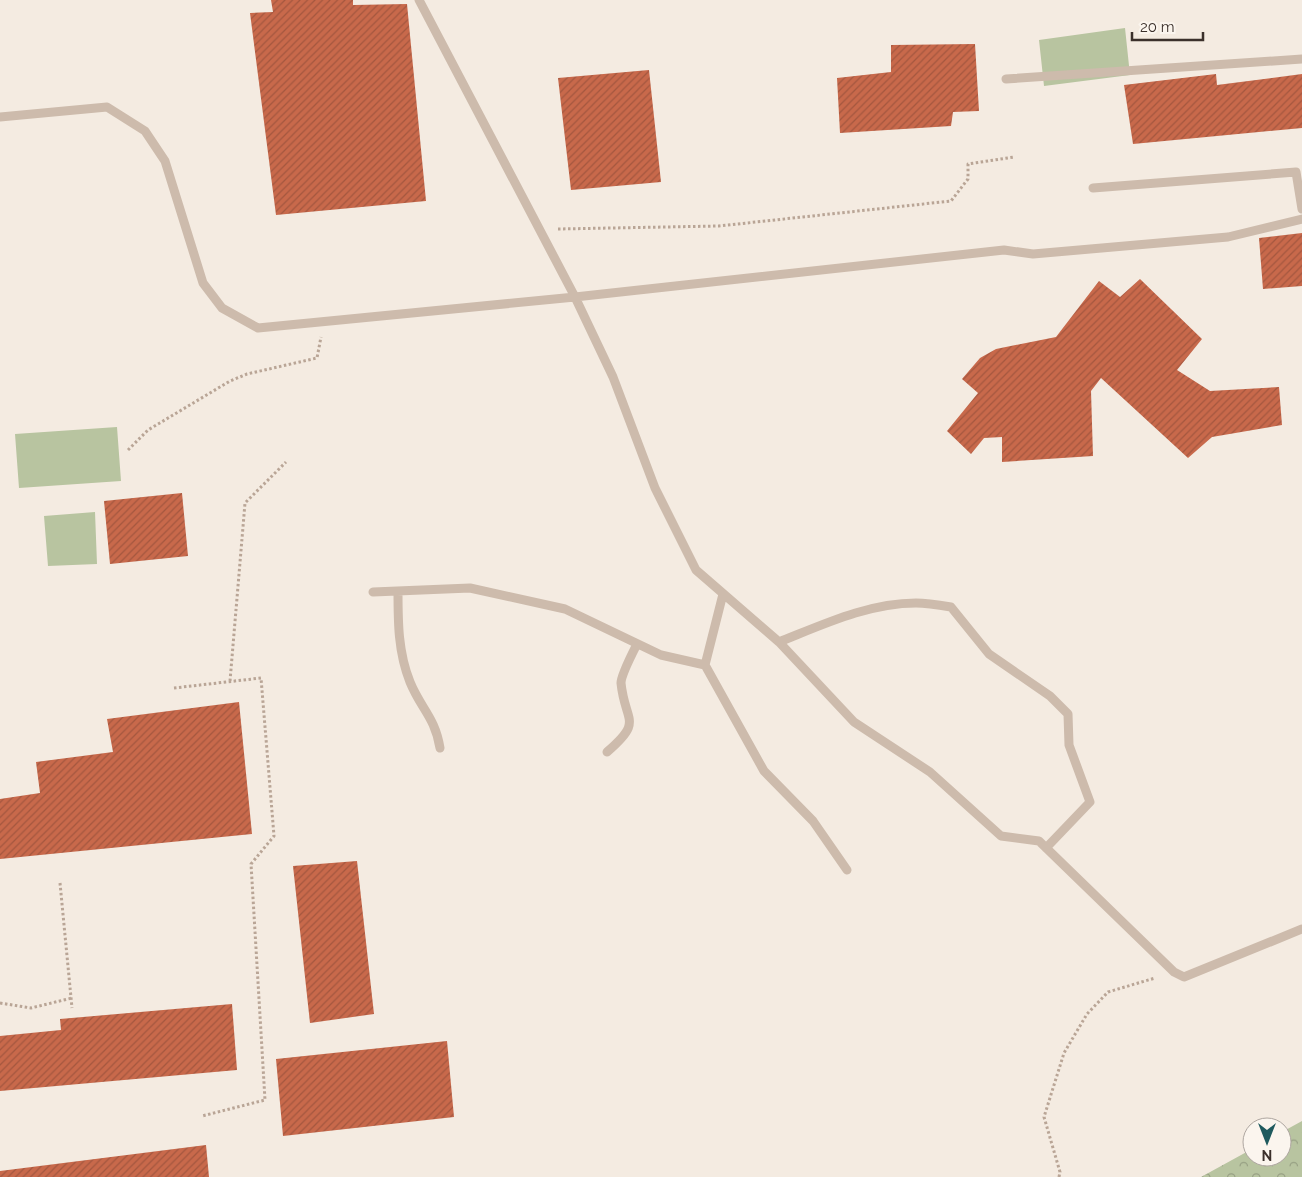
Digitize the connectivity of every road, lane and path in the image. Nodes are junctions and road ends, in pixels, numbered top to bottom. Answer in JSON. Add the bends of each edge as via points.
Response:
{"nodes":[{"id":1,"x":419,"y":0,"type":"edge"},
{"id":2,"x":1302,"y":58,"type":"edge"},
{"id":3,"x":1006,"y":79,"type":"dead end"},
{"id":4,"x":0,"y":117,"type":"edge"},
{"id":5,"x":1014,"y":157,"type":"dead end"},
{"id":6,"x":1093,"y":188,"type":"dead end"},
{"id":7,"x":1302,"y":209,"type":"edge"},
{"id":8,"x":1302,"y":219,"type":"edge"},
{"id":9,"x":540,"y":229,"type":"junction"},
{"id":10,"x":575,"y":297,"type":"junction"},
{"id":11,"x":318,"y":322,"type":"junction"},
{"id":12,"x":128,"y":450,"type":"dead end"},
{"id":13,"x":286,"y":462,"type":"dead end"},
{"id":14,"x":398,"y":591,"type":"junction"},
{"id":15,"x":373,"y":592,"type":"dead end"},
{"id":16,"x":723,"y":594,"type":"junction"},
{"id":17,"x":779,"y":642,"type":"junction"},
{"id":18,"x":637,"y":644,"type":"junction"},
{"id":19,"x":705,"y":665,"type":"junction"},
{"id":20,"x":230,"y":681,"type":"junction"},
{"id":21,"x":174,"y":688,"type":"dead end"},
{"id":22,"x":440,"y":748,"type":"dead end"},
{"id":23,"x":607,"y":752,"type":"dead end"},
{"id":24,"x":1046,"y":848,"type":"junction"},
{"id":25,"x":846,"y":870,"type":"dead end"},
{"id":26,"x":60,"y":883,"type":"dead end"},
{"id":27,"x":1302,"y":929,"type":"edge"},
{"id":28,"x":1174,"y":972,"type":"junction"},
{"id":29,"x":72,"y":998,"type":"junction"},
{"id":30,"x":0,"y":1003,"type":"edge"},
{"id":31,"x":72,"y":1008,"type":"dead end"},
{"id":32,"x":202,"y":1116,"type":"dead end"},
{"id":33,"x":1059,"y":1177,"type":"edge"}],
"edges":[{"from":1,"to":9,"type":"lane"},
{"from":2,"to":3,"type":"lane"},
{"from":4,"to":11,"type":"lane","via":[[107,107],[145,131],[165,162],[204,283],[222,308],[258,328]]},
{"from":5,"to":9,"type":"path","via":[[968,164],[968,179],[951,201],[720,226]]},
{"from":6,"to":7,"type":"lane","via":[[1296,172]]},
{"from":8,"to":10,"type":"lane","via":[[1228,237],[1034,254],[1004,250]]},
{"from":9,"to":10,"type":"lane"},
{"from":10,"to":11,"type":"lane"},
{"from":10,"to":16,"type":"lane","via":[[613,377],[663,504],[696,570]]},
{"from":11,"to":12,"type":"path","via":[[321,339],[317,358],[230,381],[148,430]]},
{"from":13,"to":20,"type":"path","via":[[246,503]]},
{"from":14,"to":15,"type":"lane"},
{"from":14,"to":18,"type":"lane","via":[[470,588],[556,606]]},
{"from":14,"to":22,"type":"lane","via":[[402,661],[411,684],[437,728]]},
{"from":16,"to":17,"type":"lane"},
{"from":16,"to":19,"type":"lane"},
{"from":17,"to":24,"type":"lane","via":[[854,722],[930,772],[1001,836],[1039,842]]},
{"from":17,"to":24,"type":"lane","via":[[876,607],[916,603],[951,607],[990,654],[1050,696],[1068,714],[1069,745],[1090,802]]},
{"from":18,"to":19,"type":"lane","via":[[661,655]]},
{"from":18,"to":23,"type":"lane","via":[[621,681],[630,725],[627,735]]},
{"from":19,"to":25,"type":"lane","via":[[764,771],[813,821]]},
{"from":20,"to":21,"type":"path"},
{"from":20,"to":32,"type":"path","via":[[261,678],[274,836],[251,864],[264,1100]]},
{"from":24,"to":28,"type":"lane"},
{"from":26,"to":29,"type":"path"},
{"from":27,"to":28,"type":"lane","via":[[1184,977]]},
{"from":28,"to":33,"type":"path","via":[[1108,992],[1087,1014],[1064,1053],[1044,1117]]},
{"from":29,"to":30,"type":"path","via":[[31,1008]]},
{"from":29,"to":31,"type":"path"}]}
